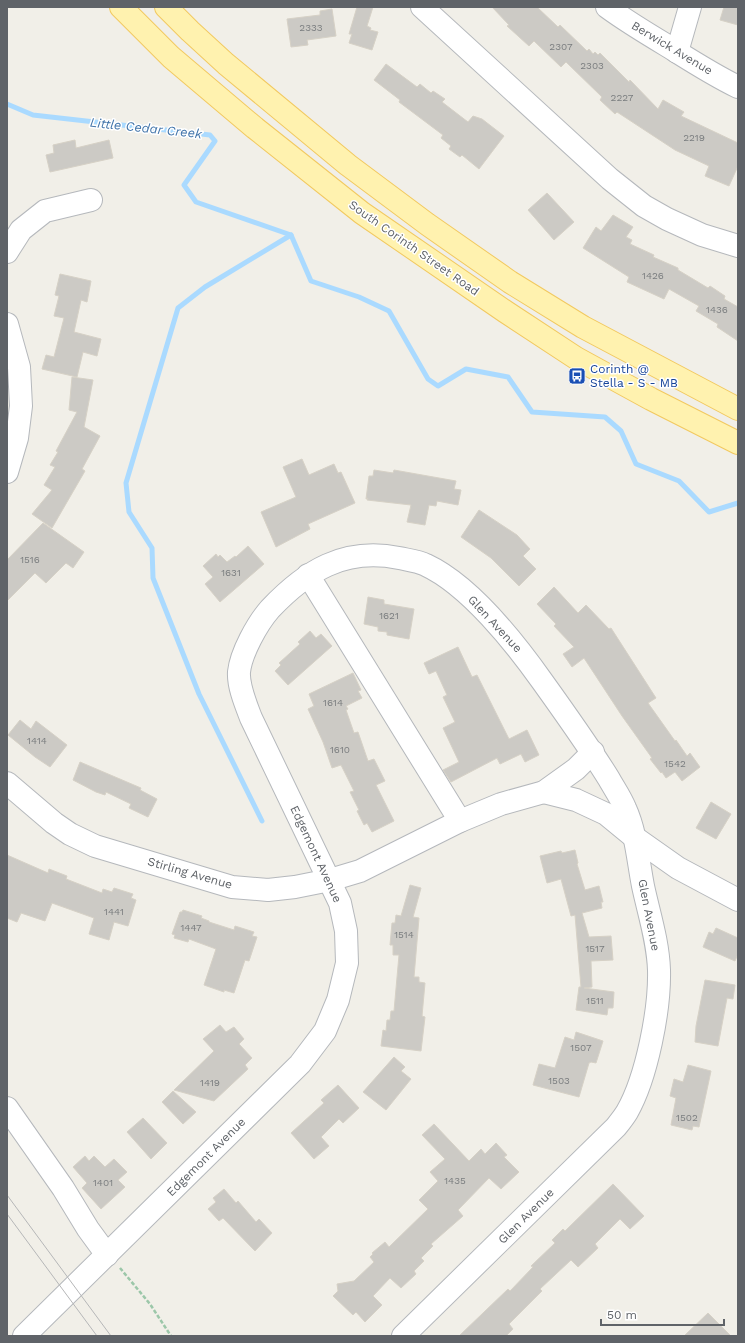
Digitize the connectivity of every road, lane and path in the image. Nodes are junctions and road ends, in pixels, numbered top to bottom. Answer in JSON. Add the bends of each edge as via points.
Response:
{"nodes":[{"id":1,"x":121,"y":7,"type":"edge"},
{"id":2,"x":166,"y":7,"type":"edge"},
{"id":3,"x":422,"y":7,"type":"edge"},
{"id":4,"x":607,"y":7,"type":"edge"},
{"id":5,"x":690,"y":7,"type":"edge"},
{"id":6,"x":677,"y":52,"type":"junction"},
{"id":7,"x":738,"y":87,"type":"edge"},
{"id":8,"x":91,"y":200,"type":"dead end"},
{"id":9,"x":738,"y":246,"type":"edge"},
{"id":10,"x":7,"y":252,"type":"edge"},
{"id":11,"x":7,"y":324,"type":"edge"},
{"id":12,"x":14,"y":385,"type":"edge"},
{"id":13,"x":738,"y":409,"type":"edge"},
{"id":14,"x":738,"y":443,"type":"edge"},
{"id":15,"x":7,"y":472,"type":"edge"},
{"id":16,"x":335,"y":560,"type":"joint"},
{"id":17,"x":308,"y":575,"type":"junction"},
{"id":18,"x":593,"y":752,"type":"junction"},
{"id":19,"x":7,"y":783,"type":"edge"},
{"id":20,"x":544,"y":792,"type":"junction"},
{"id":21,"x":460,"y":821,"type":"junction"},
{"id":22,"x":634,"y":837,"type":"junction"},
{"id":23,"x":330,"y":880,"type":"junction"},
{"id":24,"x":738,"y":900,"type":"edge"},
{"id":25,"x":7,"y":1108,"type":"edge"},
{"id":26,"x":107,"y":1255,"type":"junction"},
{"id":27,"x":24,"y":1336,"type":"edge"},
{"id":28,"x":171,"y":1336,"type":"edge"},
{"id":29,"x":403,"y":1336,"type":"edge"}],
"edges":[{"from":1,"to":14,"type":"main road","name":"South Corinth Street Road","via":[[171,57],[255,128],[362,212],[576,358]]},
{"from":2,"to":13,"type":"main road","via":[[226,64],[348,165],[427,224],[510,282],[583,327]]},
{"from":3,"to":9,"type":"street","via":[[610,179],[644,206],[667,220],[702,235]]},
{"from":4,"to":6,"type":"street","name":"Berwick Avenue"},
{"from":5,"to":6,"type":"street"},
{"from":6,"to":7,"type":"street","name":"Berwick Avenue"},
{"from":8,"to":10,"type":"street","via":[[45,212],[21,230]]},
{"from":11,"to":12,"type":"street","via":[[19,367]]},
{"from":12,"to":15,"type":"street","via":[[21,406],[17,438]]},
{"from":16,"to":17,"type":"street","name":"Edgemont Avenue"},
{"from":16,"to":18,"type":"street","name":"Glen Avenue","via":[[386,556],[425,564],[455,582],[486,612],[529,662]]},
{"from":17,"to":21,"type":"street"},
{"from":17,"to":23,"type":"street","name":"Edgemont Avenue","via":[[285,593],[264,616],[246,648],[239,673],[243,698],[251,718]]},
{"from":18,"to":20,"type":"street","name":"Stirling Avenue","via":[[576,769]]},
{"from":18,"to":22,"type":"street","name":"Glen Avenue","via":[[625,807]]},
{"from":19,"to":23,"type":"street","name":"Stirling Avenue","via":[[54,823],[95,846],[232,887],[268,890],[295,888]]},
{"from":20,"to":21,"type":"street","name":"Stirling Avenue","via":[[501,804]]},
{"from":20,"to":22,"type":"street","name":"Stirling Avenue","via":[[576,800],[606,814]]},
{"from":21,"to":23,"type":"street","name":"Stirling Avenue","via":[[360,872]]},
{"from":22,"to":24,"type":"street","name":"Stirling Avenue","via":[[678,868]]},
{"from":22,"to":29,"type":"street","name":"Glen Avenue","via":[[643,887],[654,927],[659,970],[656,1016],[647,1060],[636,1093],[616,1127]]},
{"from":23,"to":26,"type":"street","name":"Edgemont Avenue","via":[[340,903],[346,931],[347,963],[338,1000],[325,1031],[300,1064]]},
{"from":25,"to":26,"type":"street"},
{"from":26,"to":27,"type":"street","name":"Edgemont Avenue"},
{"from":26,"to":28,"type":"path","via":[[150,1304]]}]}
